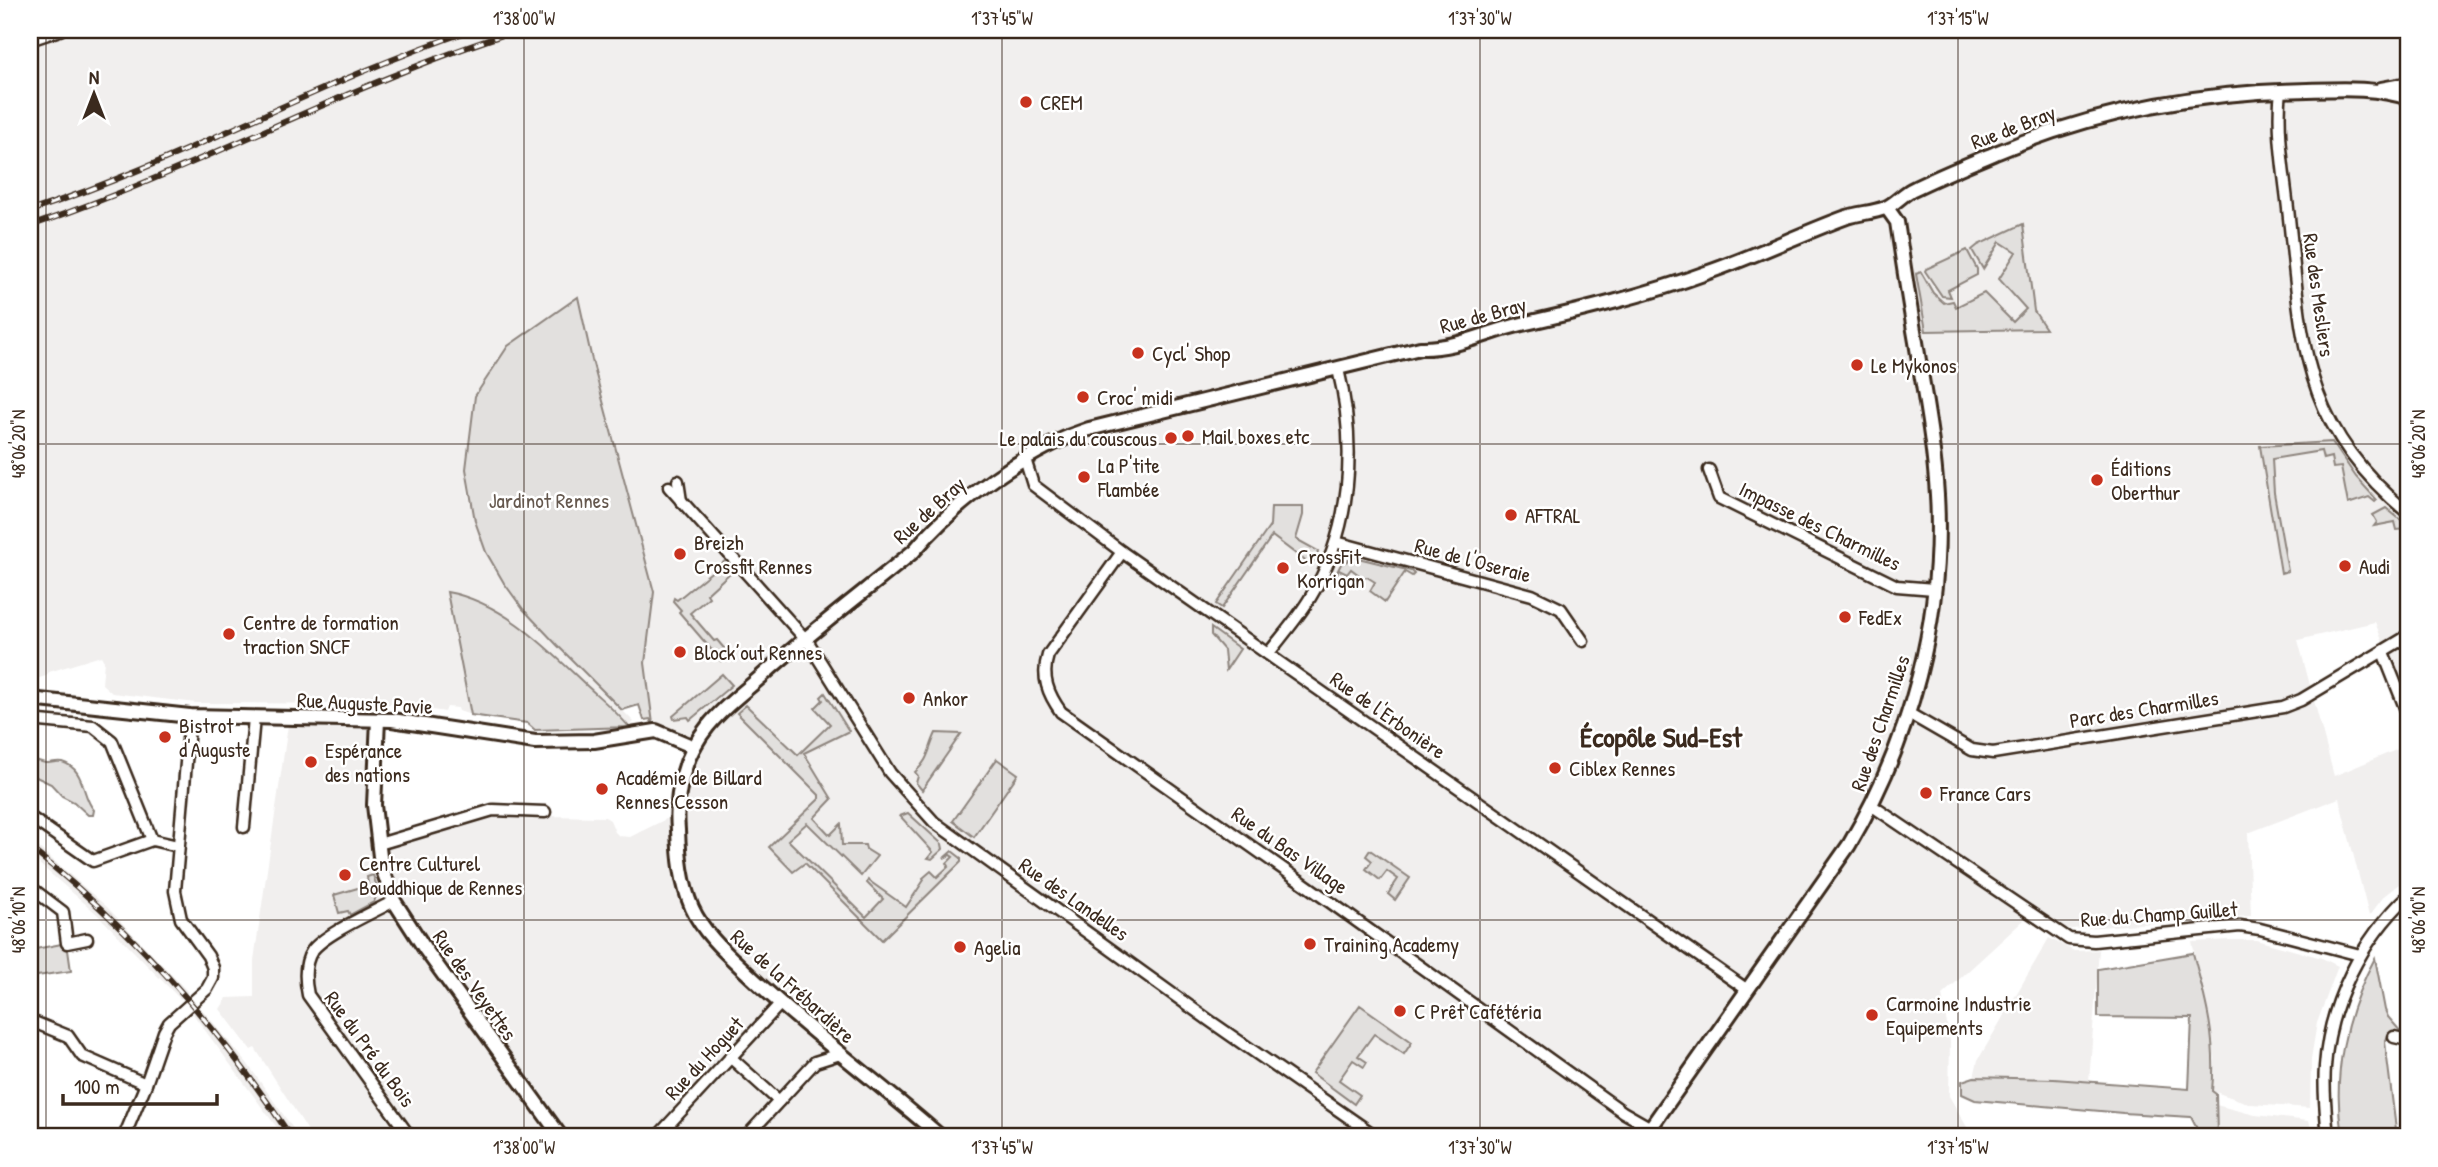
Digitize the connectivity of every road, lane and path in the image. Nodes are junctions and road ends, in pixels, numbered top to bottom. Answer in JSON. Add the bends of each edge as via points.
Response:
{"nodes":[{"id":1,"x":60,"y":30,"type":"edge"},
{"id":2,"x":30,"y":40,"type":"edge"},
{"id":3,"x":2408,"y":84,"type":"edge"},
{"id":4,"x":2281,"y":90,"type":"junction"},
{"id":5,"x":2367,"y":91,"type":"junction"},
{"id":6,"x":2408,"y":98,"type":"edge"},
{"id":7,"x":1886,"y":208,"type":"junction"},
{"id":8,"x":1338,"y":369,"type":"junction"},
{"id":9,"x":1025,"y":459,"type":"junction"},
{"id":10,"x":1709,"y":470,"type":"dead end"},
{"id":11,"x":674,"y":484,"type":"dead end"},
{"id":12,"x":2408,"y":513,"type":"edge"},
{"id":13,"x":1335,"y":542,"type":"junction"},
{"id":14,"x":1122,"y":552,"type":"junction"},
{"id":15,"x":1934,"y":589,"type":"junction"},
{"id":16,"x":2408,"y":636,"type":"edge"},
{"id":17,"x":805,"y":638,"type":"junction"},
{"id":18,"x":1583,"y":641,"type":"dead end"},
{"id":19,"x":2383,"y":652,"type":"junction"},
{"id":20,"x":1268,"y":654,"type":"junction"},
{"id":21,"x":30,"y":699,"type":"edge"},
{"id":22,"x":1908,"y":713,"type":"junction"},
{"id":23,"x":2408,"y":715,"type":"edge"},
{"id":24,"x":190,"y":716,"type":"junction"},
{"id":25,"x":254,"y":718,"type":"junction"},
{"id":26,"x":379,"y":719,"type":"junction"},
{"id":27,"x":30,"y":720,"type":"edge"},
{"id":28,"x":694,"y":747,"type":"junction"},
{"id":29,"x":1871,"y":805,"type":"junction"},
{"id":30,"x":545,"y":812,"type":"dead end"},
{"id":31,"x":30,"y":817,"type":"edge"},
{"id":32,"x":244,"y":827,"type":"dead end"},
{"id":33,"x":152,"y":841,"type":"junction"},
{"id":34,"x":379,"y":844,"type":"junction"},
{"id":35,"x":178,"y":846,"type":"junction"},
{"id":36,"x":30,"y":887,"type":"edge"},
{"id":37,"x":2408,"y":896,"type":"edge"},
{"id":38,"x":394,"y":901,"type":"junction"},
{"id":39,"x":88,"y":939,"type":"dead end"},
{"id":40,"x":2360,"y":955,"type":"junction"},
{"id":41,"x":1745,"y":989,"type":"junction"},
{"id":42,"x":780,"y":1004,"type":"junction"},
{"id":43,"x":30,"y":1023,"type":"edge"},
{"id":44,"x":2394,"y":1037,"type":"dead end"},
{"id":45,"x":2408,"y":1040,"type":"edge"},
{"id":46,"x":840,"y":1054,"type":"junction"},
{"id":47,"x":730,"y":1057,"type":"junction"},
{"id":48,"x":146,"y":1084,"type":"junction"},
{"id":49,"x":779,"y":1101,"type":"junction"},
{"id":50,"x":1648,"y":1133,"type":"edge"},
{"id":51,"x":124,"y":1137,"type":"edge"},
{"id":52,"x":410,"y":1137,"type":"edge"},
{"id":53,"x":561,"y":1137,"type":"edge"},
{"id":54,"x":659,"y":1137,"type":"edge"},
{"id":55,"x":746,"y":1137,"type":"edge"},
{"id":56,"x":941,"y":1137,"type":"edge"},
{"id":57,"x":1377,"y":1137,"type":"edge"},
{"id":58,"x":2328,"y":1137,"type":"edge"}],
"edges":[{"from":1,"to":2,"type":"street"},
{"from":3,"to":5,"type":"street","name":"Rue de Bray"},
{"from":4,"to":5,"type":"street","name":"Rue de Bray"},
{"from":4,"to":7,"type":"street","name":"Rue de Bray","via":[[2168,102],[2086,120],[1938,177]]},
{"from":4,"to":12,"type":"street","name":"Rue des Mesliers","via":[[2281,142],[2309,367],[2323,407],[2353,458]]},
{"from":5,"to":6,"type":"street","name":"Rue de Bray"},
{"from":7,"to":8,"type":"street","name":"Rue de Bray","via":[[1844,218],[1713,271],[1609,304]]},
{"from":7,"to":15,"type":"street","name":"Rue des Charmilles","via":[[1930,424],[1938,537]]},
{"from":8,"to":9,"type":"street","name":"Rue de Bray","via":[[1090,429]]},
{"from":8,"to":13,"type":"street","via":[[1349,457],[1348,489]]},
{"from":9,"to":14,"type":"street","name":"Rue de l'Erbonière","via":[[1033,485]]},
{"from":9,"to":17,"type":"street","name":"Rue de Bray","via":[[983,488],[915,551]]},
{"from":10,"to":15,"type":"street","name":"Impasse des Charmilles","via":[[1719,498],[1897,586]]},
{"from":11,"to":17,"type":"street","name":"Rue des Landelles","via":[[681,501]]},
{"from":13,"to":18,"type":"street","name":"Rue de l'Oseraie","via":[[1532,595],[1561,609]]},
{"from":13,"to":20,"type":"street","via":[[1309,600]]},
{"from":14,"to":20,"type":"street","name":"Rue de l'Erbonière"},
{"from":14,"to":50,"type":"street","name":"Rue du Bas Village","via":[[1048,655],[1046,687],[1061,712]]},
{"from":15,"to":22,"type":"street","name":"Rue des Charmilles"},
{"from":16,"to":19,"type":"street"},
{"from":17,"to":28,"type":"street","name":"Rue de Bray","via":[[728,705]]},
{"from":17,"to":57,"type":"street","name":"Rue des Landelles","via":[[890,773],[934,822]]},
{"from":19,"to":22,"type":"street","name":"Parc des Charmilles","via":[[2283,707],[1993,753],[1972,750]]},
{"from":19,"to":23,"type":"street"},
{"from":20,"to":41,"type":"street","name":"Rue de l'Erbonière"},
{"from":21,"to":24,"type":"street","name":"Rue Auguste Pavie"},
{"from":22,"to":29,"type":"street","name":"Rue des Charmilles"},
{"from":24,"to":25,"type":"street","name":"Rue Auguste Pavie"},
{"from":24,"to":35,"type":"street"},
{"from":25,"to":26,"type":"street","name":"Rue Auguste Pavie"},
{"from":25,"to":32,"type":"street"},
{"from":26,"to":28,"type":"street","name":"Rue Auguste Pavie","via":[[535,742],[594,741],[656,731]]},
{"from":26,"to":34,"type":"street","name":"Rue des Veyettes","via":[[374,805]]},
{"from":27,"to":33,"type":"street","via":[[93,726],[112,741]]},
{"from":28,"to":42,"type":"street","name":"Rue de la Frébardière","via":[[683,774],[676,814],[680,868],[693,909],[712,939]]},
{"from":29,"to":40,"type":"street","name":"Rue du Champ Guillet","via":[[2069,939],[2094,941],[2240,926]]},
{"from":29,"to":41,"type":"street","name":"Rue des Charmilles","via":[[1824,883]]},
{"from":30,"to":34,"type":"street","via":[[493,810]]},
{"from":31,"to":33,"type":"street","via":[[93,861]]},
{"from":33,"to":35,"type":"street"},
{"from":34,"to":38,"type":"street","name":"Rue des Veyettes"},
{"from":35,"to":48,"type":"street","via":[[177,905],[183,924],[213,965],[213,978],[169,1023]]},
{"from":36,"to":39,"type":"street","via":[[63,912],[67,943]]},
{"from":37,"to":40,"type":"street"},
{"from":38,"to":52,"type":"street","name":"Rue du Pré du Bois","via":[[318,944],[309,958],[306,985],[308,995]]},
{"from":38,"to":53,"type":"street","name":"Rue des Veyettes"},
{"from":40,"to":58,"type":"street","via":[[2340,1000],[2325,1063]]},
{"from":41,"to":50,"type":"street","name":"Rue des Charmilles"},
{"from":42,"to":46,"type":"street","name":"Rue de la Frébardière"},
{"from":42,"to":47,"type":"street","name":"Rue du Hoguet"},
{"from":43,"to":48,"type":"street","via":[[68,1037],[82,1056]]},
{"from":44,"to":45,"type":"street"},
{"from":46,"to":49,"type":"street","via":[[815,1062]]},
{"from":46,"to":56,"type":"street","name":"Rue de la Frébardière"},
{"from":47,"to":49,"type":"street"},
{"from":47,"to":54,"type":"street","name":"Rue du Hoguet"},
{"from":48,"to":51,"type":"street"},
{"from":49,"to":55,"type":"street"}]}
